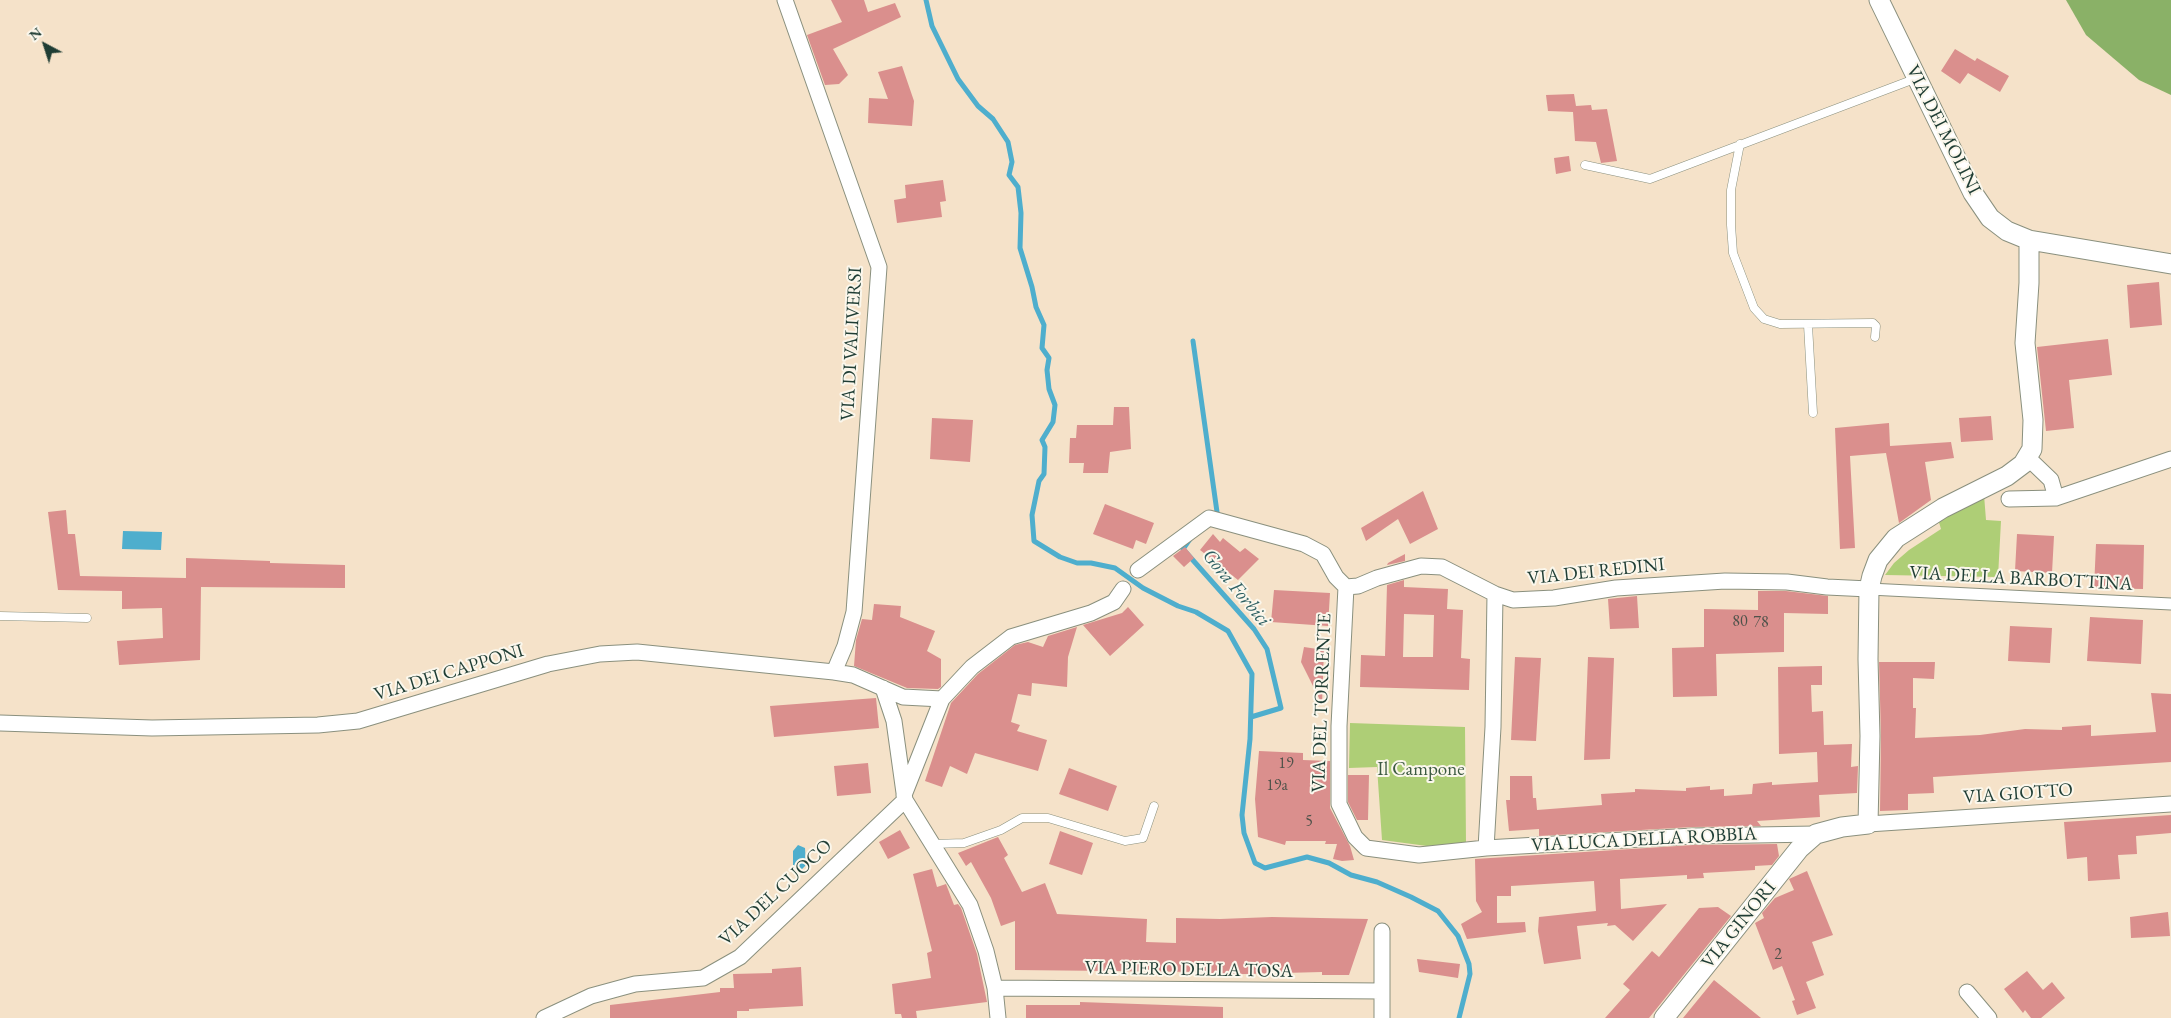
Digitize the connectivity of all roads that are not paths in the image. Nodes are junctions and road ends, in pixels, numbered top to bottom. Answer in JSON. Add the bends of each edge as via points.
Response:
{"nodes":[{"id":1,"x":785,"y":0,"type":"edge"},
{"id":2,"x":1879,"y":0,"type":"edge"},
{"id":3,"x":1917,"y":78,"type":"junction"},
{"id":4,"x":1740,"y":144,"type":"junction"},
{"id":5,"x":1585,"y":165,"type":"dead end"},
{"id":6,"x":2029,"y":240,"type":"junction"},
{"id":7,"x":2171,"y":264,"type":"edge"},
{"id":8,"x":1808,"y":325,"type":"junction"},
{"id":9,"x":1875,"y":337,"type":"dead end"},
{"id":10,"x":1813,"y":413,"type":"dead end"},
{"id":11,"x":2028,"y":457,"type":"junction"},
{"id":12,"x":2171,"y":459,"type":"edge"},
{"id":13,"x":2056,"y":498,"type":"junction"},
{"id":14,"x":2009,"y":500,"type":"dead end"},
{"id":15,"x":1138,"y":570,"type":"dead end"},
{"id":16,"x":1346,"y":587,"type":"junction"},
{"id":17,"x":1123,"y":589,"type":"dead end"},
{"id":18,"x":1869,"y":589,"type":"junction"},
{"id":19,"x":1495,"y":594,"type":"junction"},
{"id":20,"x":2171,"y":604,"type":"edge"},
{"id":21,"x":0,"y":616,"type":"edge"},
{"id":22,"x":87,"y":618,"type":"dead end"},
{"id":23,"x":834,"y":672,"type":"junction"},
{"id":24,"x":883,"y":688,"type":"junction"},
{"id":25,"x":942,"y":699,"type":"junction"},
{"id":26,"x":0,"y":723,"type":"edge"},
{"id":27,"x":905,"y":797,"type":"junction"},
{"id":28,"x":2171,"y":804,"type":"edge"},
{"id":29,"x":1154,"y":806,"type":"dead end"},
{"id":30,"x":1868,"y":824,"type":"junction"},
{"id":31,"x":1816,"y":834,"type":"junction"},
{"id":32,"x":933,"y":844,"type":"junction"},
{"id":33,"x":1486,"y":848,"type":"junction"},
{"id":34,"x":1420,"y":856,"type":"joint"},
{"id":35,"x":1382,"y":931,"type":"dead end"},
{"id":36,"x":995,"y":988,"type":"junction"},
{"id":37,"x":1382,"y":991,"type":"junction"},
{"id":38,"x":1968,"y":992,"type":"dead end"},
{"id":39,"x":544,"y":1018,"type":"edge"},
{"id":40,"x":998,"y":1018,"type":"edge"},
{"id":41,"x":1382,"y":1018,"type":"edge"},
{"id":42,"x":1664,"y":1018,"type":"edge"},
{"id":43,"x":1989,"y":1018,"type":"edge"}],
"edges":[{"from":1,"to":23,"type":"street","name":"VIA DI VALIVERSI","via":[[879,267],[854,612]]},
{"from":2,"to":3,"type":"street","name":"VIA DEI MOLINI"},
{"from":3,"to":4,"type":"lane"},
{"from":3,"to":6,"type":"street","name":"VIA DEI MOLINI","via":[[1973,193],[1990,218],[2007,231]]},
{"from":4,"to":5,"type":"lane","via":[[1650,179]]},
{"from":4,"to":8,"type":"lane","via":[[1731,190],[1731,225],[1733,253],[1743,282],[1754,308],[1764,319],[1780,324]]},
{"from":6,"to":7,"type":"street","name":"VIA DEI MOLINI"},
{"from":6,"to":11,"type":"street","via":[[2025,342],[2033,420],[2032,449]]},
{"from":8,"to":9,"type":"lane","via":[[1873,323],[1876,326]]},
{"from":8,"to":10,"type":"lane"},
{"from":11,"to":13,"type":"street","via":[[2051,480]]},
{"from":11,"to":18,"type":"street","via":[[2007,476],[1943,508],[1896,538],[1878,560]]},
{"from":12,"to":13,"type":"street"},
{"from":13,"to":14,"type":"street"},
{"from":15,"to":16,"type":"street","via":[[1209,518],[1304,544],[1323,554]]},
{"from":16,"to":19,"type":"street","name":"VIA DEI REDINI","via":[[1421,566],[1433,566]]},
{"from":16,"to":34,"type":"street","name":"VIA DEL TORRENTE","via":[[1339,726],[1339,804],[1355,837],[1366,848]]},
{"from":17,"to":25,"type":"street","via":[[1114,602],[1091,613],[1011,638],[972,667]]},
{"from":18,"to":19,"type":"street","name":"VIA DEI REDINI","via":[[1724,581],[1616,588],[1527,600],[1513,600]]},
{"from":18,"to":20,"type":"street","name":"VIA DELLA BARBOTTINA"},
{"from":18,"to":30,"type":"street"},
{"from":19,"to":33,"type":"street","via":[[1493,727]]},
{"from":21,"to":22,"type":"lane"},
{"from":23,"to":24,"type":"street","name":"VIA DEI CAPPONI","via":[[853,675]]},
{"from":23,"to":26,"type":"street","name":"VIA DEI CAPPONI","via":[[670,654],[600,654],[540,666],[358,721],[318,725],[152,728]]},
{"from":24,"to":25,"type":"street","name":"VIA DEI CAPPONI","via":[[903,697]]},
{"from":24,"to":27,"type":"street","via":[[894,720]]},
{"from":25,"to":27,"type":"street"},
{"from":27,"to":32,"type":"street"},
{"from":27,"to":39,"type":"street","name":"VIA DEL CUOCO","via":[[740,957],[703,978],[635,984],[591,996]]},
{"from":28,"to":30,"type":"street","name":"VIA GIOTTO"},
{"from":29,"to":32,"type":"lane","via":[[1143,838],[1124,841],[1048,818],[1022,818],[1001,830],[964,843]]},
{"from":30,"to":31,"type":"street","name":"VIA LUCA DELLA ROBBIA"},
{"from":31,"to":33,"type":"street","name":"VIA LUCA DELLA ROBBIA","via":[[1693,836]]},
{"from":31,"to":42,"type":"street","name":"VIA GINORI","via":[[1800,849]]},
{"from":32,"to":36,"type":"street","via":[[970,906]]},
{"from":33,"to":34,"type":"street","name":"VIA LUCA DELLA ROBBIA"},
{"from":35,"to":37,"type":"street"},
{"from":36,"to":37,"type":"street","name":"VIA PIERO DELLA TOSA"},
{"from":36,"to":40,"type":"street"},
{"from":37,"to":41,"type":"street"},
{"from":38,"to":43,"type":"street"}]}
